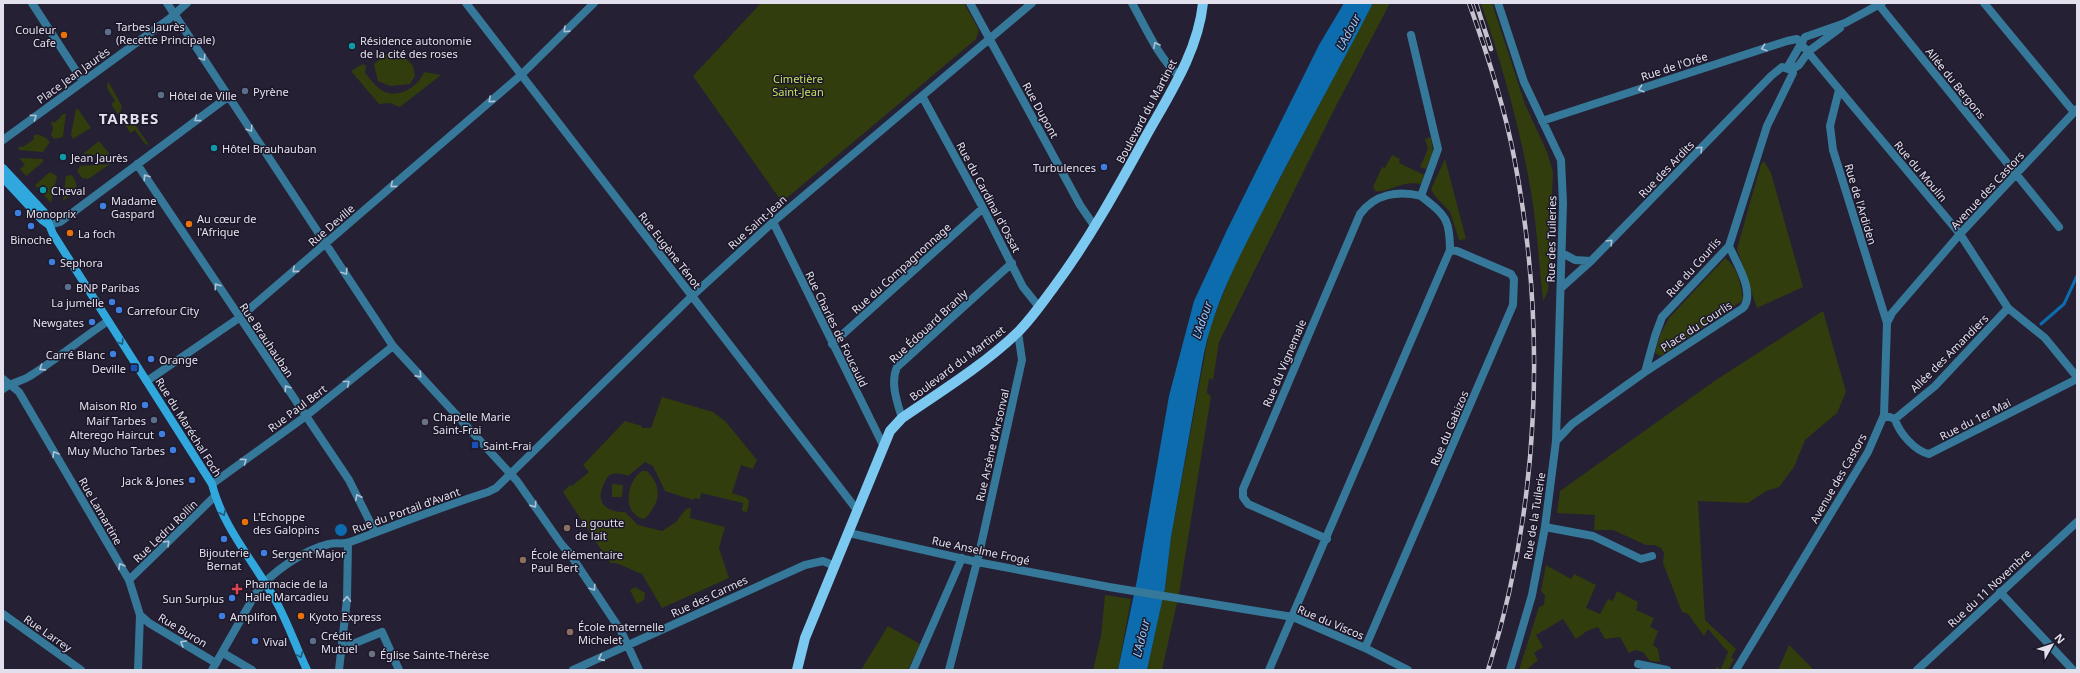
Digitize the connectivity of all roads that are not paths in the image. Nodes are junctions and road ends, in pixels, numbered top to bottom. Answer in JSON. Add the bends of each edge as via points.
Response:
{"nodes":[{"id":1,"x":32,"y":3,"type":"edge"},
{"id":2,"x":167,"y":3,"type":"edge"},
{"id":3,"x":187,"y":3,"type":"edge"},
{"id":4,"x":466,"y":3,"type":"edge"},
{"id":5,"x":594,"y":3,"type":"edge"},
{"id":6,"x":970,"y":3,"type":"edge"},
{"id":7,"x":1032,"y":3,"type":"edge"},
{"id":8,"x":1132,"y":3,"type":"edge"},
{"id":9,"x":1203,"y":3,"type":"edge"},
{"id":10,"x":1498,"y":3,"type":"edge"},
{"id":11,"x":1984,"y":3,"type":"edge"},
{"id":12,"x":1881,"y":4,"type":"edge"},
{"id":13,"x":174,"y":13,"type":"junction"},
{"id":14,"x":1845,"y":23,"type":"junction"},
{"id":15,"x":1411,"y":36,"type":"dead end"},
{"id":16,"x":989,"y":38,"type":"junction"},
{"id":17,"x":1801,"y":42,"type":"junction"},
{"id":18,"x":1809,"y":51,"type":"junction"},
{"id":19,"x":1789,"y":69,"type":"junction"},
{"id":20,"x":521,"y":75,"type":"junction"},
{"id":21,"x":1179,"y":76,"type":"junction"},
{"id":22,"x":80,"y":77,"type":"dead end"},
{"id":23,"x":1839,"y":90,"type":"junction"},
{"id":24,"x":229,"y":96,"type":"junction"},
{"id":25,"x":922,"y":96,"type":"junction"},
{"id":26,"x":2075,"y":111,"type":"edge"},
{"id":27,"x":1542,"y":121,"type":"junction"},
{"id":28,"x":3,"y":140,"type":"edge"},
{"id":29,"x":137,"y":164,"type":"junction"},
{"id":30,"x":3,"y":168,"type":"edge"},
{"id":31,"x":2017,"y":174,"type":"junction"},
{"id":32,"x":3,"y":178,"type":"edge"},
{"id":33,"x":1421,"y":196,"type":"junction"},
{"id":34,"x":984,"y":208,"type":"junction"},
{"id":35,"x":772,"y":222,"type":"junction"},
{"id":36,"x":50,"y":225,"type":"junction"},
{"id":37,"x":1095,"y":227,"type":"junction"},
{"id":38,"x":2059,"y":227,"type":"dead end"},
{"id":39,"x":1960,"y":234,"type":"junction"},
{"id":40,"x":326,"y":244,"type":"junction"},
{"id":41,"x":1729,"y":246,"type":"junction"},
{"id":42,"x":1450,"y":250,"type":"junction"},
{"id":43,"x":1562,"y":253,"type":"junction"},
{"id":44,"x":1591,"y":261,"type":"junction"},
{"id":45,"x":1012,"y":264,"type":"junction"},
{"id":46,"x":1561,"y":288,"type":"junction"},
{"id":47,"x":692,"y":296,"type":"junction"},
{"id":48,"x":1039,"y":307,"type":"junction"},
{"id":49,"x":2008,"y":308,"type":"junction"},
{"id":50,"x":239,"y":318,"type":"junction"},
{"id":51,"x":108,"y":322,"type":"junction"},
{"id":52,"x":1887,"y":323,"type":"junction"},
{"id":53,"x":1018,"y":332,"type":"junction"},
{"id":54,"x":832,"y":344,"type":"junction"},
{"id":55,"x":393,"y":346,"type":"junction"},
{"id":56,"x":1558,"y":362,"type":"joint"},
{"id":57,"x":1645,"y":372,"type":"junction"},
{"id":58,"x":2077,"y":378,"type":"edge"},
{"id":59,"x":147,"y":381,"type":"junction"},
{"id":60,"x":5,"y":384,"type":"edge"},
{"id":61,"x":1884,"y":415,"type":"junction"},
{"id":62,"x":306,"y":416,"type":"junction"},
{"id":63,"x":902,"y":418,"type":"junction"},
{"id":64,"x":1895,"y":419,"type":"junction"},
{"id":65,"x":1556,"y":441,"type":"junction"},
{"id":66,"x":883,"y":445,"type":"junction"},
{"id":67,"x":511,"y":474,"type":"junction"},
{"id":68,"x":212,"y":484,"type":"junction"},
{"id":69,"x":215,"y":496,"type":"junction"},
{"id":70,"x":857,"y":510,"type":"junction"},
{"id":71,"x":2077,"y":522,"type":"edge"},
{"id":72,"x":1545,"y":527,"type":"junction"},
{"id":73,"x":375,"y":532,"type":"junction"},
{"id":74,"x":849,"y":533,"type":"junction"},
{"id":75,"x":1326,"y":539,"type":"junction"},
{"id":76,"x":348,"y":543,"type":"junction"},
{"id":77,"x":1652,"y":556,"type":"dead end"},
{"id":78,"x":962,"y":558,"type":"junction"},
{"id":79,"x":977,"y":562,"type":"junction"},
{"id":80,"x":835,"y":566,"type":"junction"},
{"id":81,"x":130,"y":580,"type":"junction"},
{"id":82,"x":264,"y":582,"type":"junction"},
{"id":83,"x":2000,"y":592,"type":"junction"},
{"id":84,"x":1177,"y":597,"type":"joint"},
{"id":85,"x":3,"y":614,"type":"edge"},
{"id":86,"x":140,"y":615,"type":"junction"},
{"id":87,"x":1293,"y":617,"type":"junction"},
{"id":88,"x":629,"y":645,"type":"junction"},
{"id":89,"x":343,"y":648,"type":"junction"},
{"id":90,"x":1365,"y":648,"type":"junction"},
{"id":91,"x":223,"y":653,"type":"junction"},
{"id":92,"x":1638,"y":664,"type":"dead end"},
{"id":93,"x":214,"y":666,"type":"edge"},
{"id":94,"x":1405,"y":668,"type":"edge"},
{"id":95,"x":81,"y":670,"type":"edge"},
{"id":96,"x":138,"y":670,"type":"edge"},
{"id":97,"x":252,"y":670,"type":"edge"},
{"id":98,"x":306,"y":670,"type":"edge"},
{"id":99,"x":338,"y":670,"type":"edge"},
{"id":100,"x":398,"y":670,"type":"edge"},
{"id":101,"x":573,"y":670,"type":"edge"},
{"id":102,"x":639,"y":670,"type":"edge"},
{"id":103,"x":797,"y":670,"type":"edge"},
{"id":104,"x":913,"y":670,"type":"edge"},
{"id":105,"x":949,"y":670,"type":"edge"},
{"id":106,"x":1269,"y":670,"type":"edge"},
{"id":107,"x":1510,"y":670,"type":"edge"},
{"id":108,"x":1667,"y":670,"type":"edge"},
{"id":109,"x":1736,"y":670,"type":"edge"},
{"id":110,"x":1917,"y":670,"type":"edge"},
{"id":111,"x":2073,"y":670,"type":"edge"}],
"edges":[{"from":1,"to":22,"type":"street"},
{"from":2,"to":13,"type":"street"},
{"from":3,"to":13,"type":"street","name":"Place Jean Jaurès"},
{"from":4,"to":20,"type":"street","name":"Rue Eugène Ténot"},
{"from":5,"to":20,"type":"street","name":"Rue Deville","one_way":true},
{"from":6,"to":16,"type":"street","name":"Rue Dupont"},
{"from":7,"to":16,"type":"street","name":"Rue Saint-Jean"},
{"from":21,"to":8,"type":"street","one_way":true,"via":[[1162,57]]},
{"from":9,"to":21,"type":"main road","name":"Boulevard du Martinet","via":[[1194,46]]},
{"from":10,"to":27,"type":"street","name":"Rue des Tuileries","via":[[1524,82]]},
{"from":11,"to":26,"type":"street"},
{"from":12,"to":14,"type":"street"},
{"from":12,"to":31,"type":"street","name":"Allée du Bergons"},
{"from":13,"to":24,"type":"street","one_way":true},
{"from":28,"to":13,"type":"street","name":"Place Jean Jaurès","one_way":true},
{"from":14,"to":17,"type":"street","via":[[1805,37]]},
{"from":14,"to":18,"type":"street","name":"Rue des Ardits"},
{"from":15,"to":33,"type":"street","via":[[1438,149]]},
{"from":16,"to":25,"type":"street","name":"Rue Saint-Jean"},
{"from":16,"to":37,"type":"street","name":"Rue Dupont","via":[[1080,206]]},
{"from":17,"to":18,"type":"street"},
{"from":17,"to":19,"type":"street"},
{"from":17,"to":27,"type":"street","name":"Rue de l'Orée","one_way":true,"via":[[1787,41]]},
{"from":18,"to":19,"type":"street","name":"Rue des Ardits","via":[[1799,65]]},
{"from":18,"to":23,"type":"street","name":"Rue du Moulin"},
{"from":19,"to":41,"type":"street","name":"Rue du Courlis","via":[[1793,73],[1767,126]]},
{"from":44,"to":19,"type":"street","name":"Rue des Ardits","one_way":true,"via":[[1771,76],[1782,67]]},
{"from":20,"to":40,"type":"street","name":"Rue Deville","one_way":true},
{"from":20,"to":47,"type":"street","name":"Rue Eugène Ténot"},
{"from":21,"to":37,"type":"main road","name":"Boulevard du Martinet"},
{"from":23,"to":39,"type":"street","name":"Rue du Moulin"},
{"from":23,"to":52,"type":"street","name":"Rue de l'Ardiden","via":[[1830,126],[1833,150]]},
{"from":24,"to":29,"type":"street","one_way":true},
{"from":24,"to":40,"type":"street","one_way":true},
{"from":25,"to":34,"type":"street","name":"Rue du Cardinal d'Ossat"},
{"from":25,"to":35,"type":"street","name":"Rue Saint-Jean"},
{"from":26,"to":31,"type":"street","name":"Avenue des Castors"},
{"from":27,"to":43,"type":"street","name":"Rue des Tuileries","via":[[1561,160]]},
{"from":29,"to":36,"type":"street","via":[[60,222]]},
{"from":50,"to":29,"type":"street","name":"Rue Brauhauban","one_way":true},
{"from":30,"to":36,"type":"main road","name":"Rue du Maréchal Foch","via":[[44,212]]},
{"from":31,"to":38,"type":"street","name":"Allée du Bergons"},
{"from":31,"to":39,"type":"street","name":"Avenue des Castors"},
{"from":32,"to":36,"type":"main road","name":"Rue du Maréchal Foch","via":[[42,220]]},
{"from":33,"to":42,"type":"street","via":[[1441,212],[1447,221]]},
{"from":33,"to":75,"type":"street","name":"Rue du Vignemale","via":[[1398,193],[1385,196],[1368,204],[1360,214],[1243,488],[1243,497],[1248,504]]},
{"from":34,"to":45,"type":"street","name":"Rue du Cardinal d'Ossat"},
{"from":34,"to":54,"type":"street","name":"Rue du Compagnonnage"},
{"from":35,"to":47,"type":"street","name":"Rue Saint-Jean"},
{"from":35,"to":54,"type":"street","name":"Rue Charles de Foucauld"},
{"from":36,"to":51,"type":"main road","name":"Rue du Maréchal Foch","via":[[53,234]]},
{"from":37,"to":48,"type":"main road","name":"Boulevard du Martinet"},
{"from":39,"to":49,"type":"street","name":"Rue du Moulin"},
{"from":39,"to":52,"type":"street","name":"Avenue des Castors","via":[[1892,312]]},
{"from":40,"to":50,"type":"street","name":"Rue Deville","one_way":true},
{"from":40,"to":55,"type":"street","one_way":true},
{"from":41,"to":57,"type":"street","name":"Rue du Courlis","via":[[1662,317],[1654,336]]},
{"from":41,"to":57,"type":"street","name":"Place du Courlis","via":[[1747,289],[1746,304]]},
{"from":42,"to":75,"type":"street"},
{"from":42,"to":90,"type":"street","name":"Rue du Gabizos","via":[[1511,274],[1514,280],[1514,304]]},
{"from":43,"to":44,"type":"street","via":[[1574,260]]},
{"from":43,"to":46,"type":"street","name":"Rue des Tuileries"},
{"from":44,"to":46,"type":"street","name":"Rue des Ardits"},
{"from":45,"to":48,"type":"street","name":"Rue du Cardinal d'Ossat","via":[[1023,287]]},
{"from":45,"to":63,"type":"street","name":"Rue Édouard Branly","via":[[897,367],[893,376],[896,400]]},
{"from":46,"to":56,"type":"street","name":"Rue des Tuileries"},
{"from":47,"to":67,"type":"street","name":"Rue Saint-Jean"},
{"from":47,"to":70,"type":"street","name":"Rue Eugène Ténot"},
{"from":48,"to":53,"type":"main road","name":"Boulevard du Martinet"},
{"from":49,"to":58,"type":"street","name":"Rue du Moulin","via":[[2045,338]]},
{"from":49,"to":64,"type":"street","name":"Allée des Amandiers","via":[[1935,386]]},
{"from":50,"to":59,"type":"street","name":"Rue Deville"},
{"from":62,"to":50,"type":"street","name":"Rue Brauhauban","one_way":true},
{"from":51,"to":59,"type":"main road","name":"Rue du Maréchal Foch","one_way":true},
{"from":51,"to":60,"type":"street","one_way":true,"via":[[21,382]]},
{"from":52,"to":61,"type":"street","name":"Avenue des Castors"},
{"from":53,"to":63,"type":"main road","name":"Boulevard du Martinet","via":[[996,352]]},
{"from":53,"to":79,"type":"street","name":"Rue Arsène d'Arsonval","via":[[1022,360]]},
{"from":54,"to":66,"type":"street","name":"Rue Charles de Foucauld"},
{"from":62,"to":55,"type":"street","name":"Rue Paul Bert","one_way":true},
{"from":55,"to":67,"type":"street","one_way":true},
{"from":56,"to":65,"type":"street","name":"Rue de la Tuilerie"},
{"from":57,"to":65,"type":"street","via":[[1572,424]]},
{"from":58,"to":64,"type":"street","name":"Rue du 1er Mai","via":[[1929,454],[1921,452],[1898,429]]},
{"from":59,"to":68,"type":"main road","name":"Rue du Maréchal Foch"},
{"from":81,"to":60,"type":"street","name":"Rue Lamartine","one_way":true,"via":[[19,392]]},
{"from":61,"to":64,"type":"street"},
{"from":61,"to":109,"type":"street","name":"Avenue des Castors","via":[[1868,452]]},
{"from":68,"to":62,"type":"street","name":"Rue Paul Bert","one_way":true},
{"from":73,"to":62,"type":"street","name":"Rue Brauhauban","one_way":true,"via":[[349,480]]},
{"from":63,"to":66,"type":"main road","name":"Boulevard du Martinet","via":[[890,430]]},
{"from":65,"to":72,"type":"street","name":"Rue de la Tuilerie"},
{"from":66,"to":70,"type":"main road","name":"Boulevard du Martinet"},
{"from":67,"to":73,"type":"street","name":"Rue du Portail d'Avant","via":[[488,492]]},
{"from":67,"to":88,"type":"street","one_way":true,"via":[[570,554]]},
{"from":68,"to":69,"type":"main road","name":"Rue du Maréchal Foch"},
{"from":81,"to":69,"type":"street","name":"Rue Ledru Rollin","one_way":true},
{"from":69,"to":82,"type":"main road","name":"Rue du Maréchal Foch","one_way":true,"via":[[231,529]]},
{"from":70,"to":74,"type":"main road","name":"Boulevard du Martinet"},
{"from":71,"to":83,"type":"street","name":"Rue du 11 Novembre"},
{"from":72,"to":77,"type":"street","via":[[1593,536],[1641,559]]},
{"from":72,"to":107,"type":"street","name":"Rue de la Tuilerie","via":[[1532,595]]},
{"from":73,"to":76,"type":"street","name":"Rue du Portail d'Avant"},
{"from":74,"to":78,"type":"street","name":"Rue Anselme Frogé"},
{"from":74,"to":80,"type":"main road","name":"Boulevard du Martinet"},
{"from":75,"to":87,"type":"street"},
{"from":76,"to":82,"type":"street","via":[[319,547]]},
{"from":89,"to":76,"type":"street","name":"Rue du Portail d'Avant","one_way":true,"via":[[348,599]]},
{"from":78,"to":79,"type":"street","name":"Rue Anselme Frogé"},
{"from":78,"to":104,"type":"street"},
{"from":79,"to":84,"type":"street","name":"Rue Anselme Frogé"},
{"from":79,"to":105,"type":"street","name":"Rue Arsène d'Arsonval"},
{"from":80,"to":88,"type":"street","name":"Rue des Carmes","via":[[823,561],[805,565]]},
{"from":80,"to":103,"type":"main road","name":"Boulevard du Martinet","via":[[805,638]]},
{"from":81,"to":86,"type":"street","name":"Rue Lamartine"},
{"from":82,"to":91,"type":"street"},
{"from":82,"to":98,"type":"main road","name":"Rue du Maréchal Foch","one_way":true,"via":[[278,606]]},
{"from":83,"to":110,"type":"street","name":"Rue du 11 Novembre"},
{"from":83,"to":111,"type":"street"},
{"from":84,"to":87,"type":"street","name":"Rue du Viscos"},
{"from":85,"to":95,"type":"street","name":"Rue Larrey"},
{"from":93,"to":86,"type":"street","name":"Rue Buron","one_way":true},
{"from":86,"to":96,"type":"street","name":"Rue Lamartine"},
{"from":87,"to":90,"type":"street","name":"Rue du Viscos"},
{"from":87,"to":106,"type":"street"},
{"from":88,"to":101,"type":"street","name":"Rue des Carmes","one_way":true},
{"from":88,"to":102,"type":"street"},
{"from":89,"to":99,"type":"street","name":"Rue du Portail d'Avant"},
{"from":89,"to":100,"type":"street","via":[[382,632]]},
{"from":90,"to":94,"type":"street","name":"Rue du Viscos"},
{"from":91,"to":93,"type":"street"},
{"from":91,"to":97,"type":"street"},
{"from":92,"to":108,"type":"street"}]}
